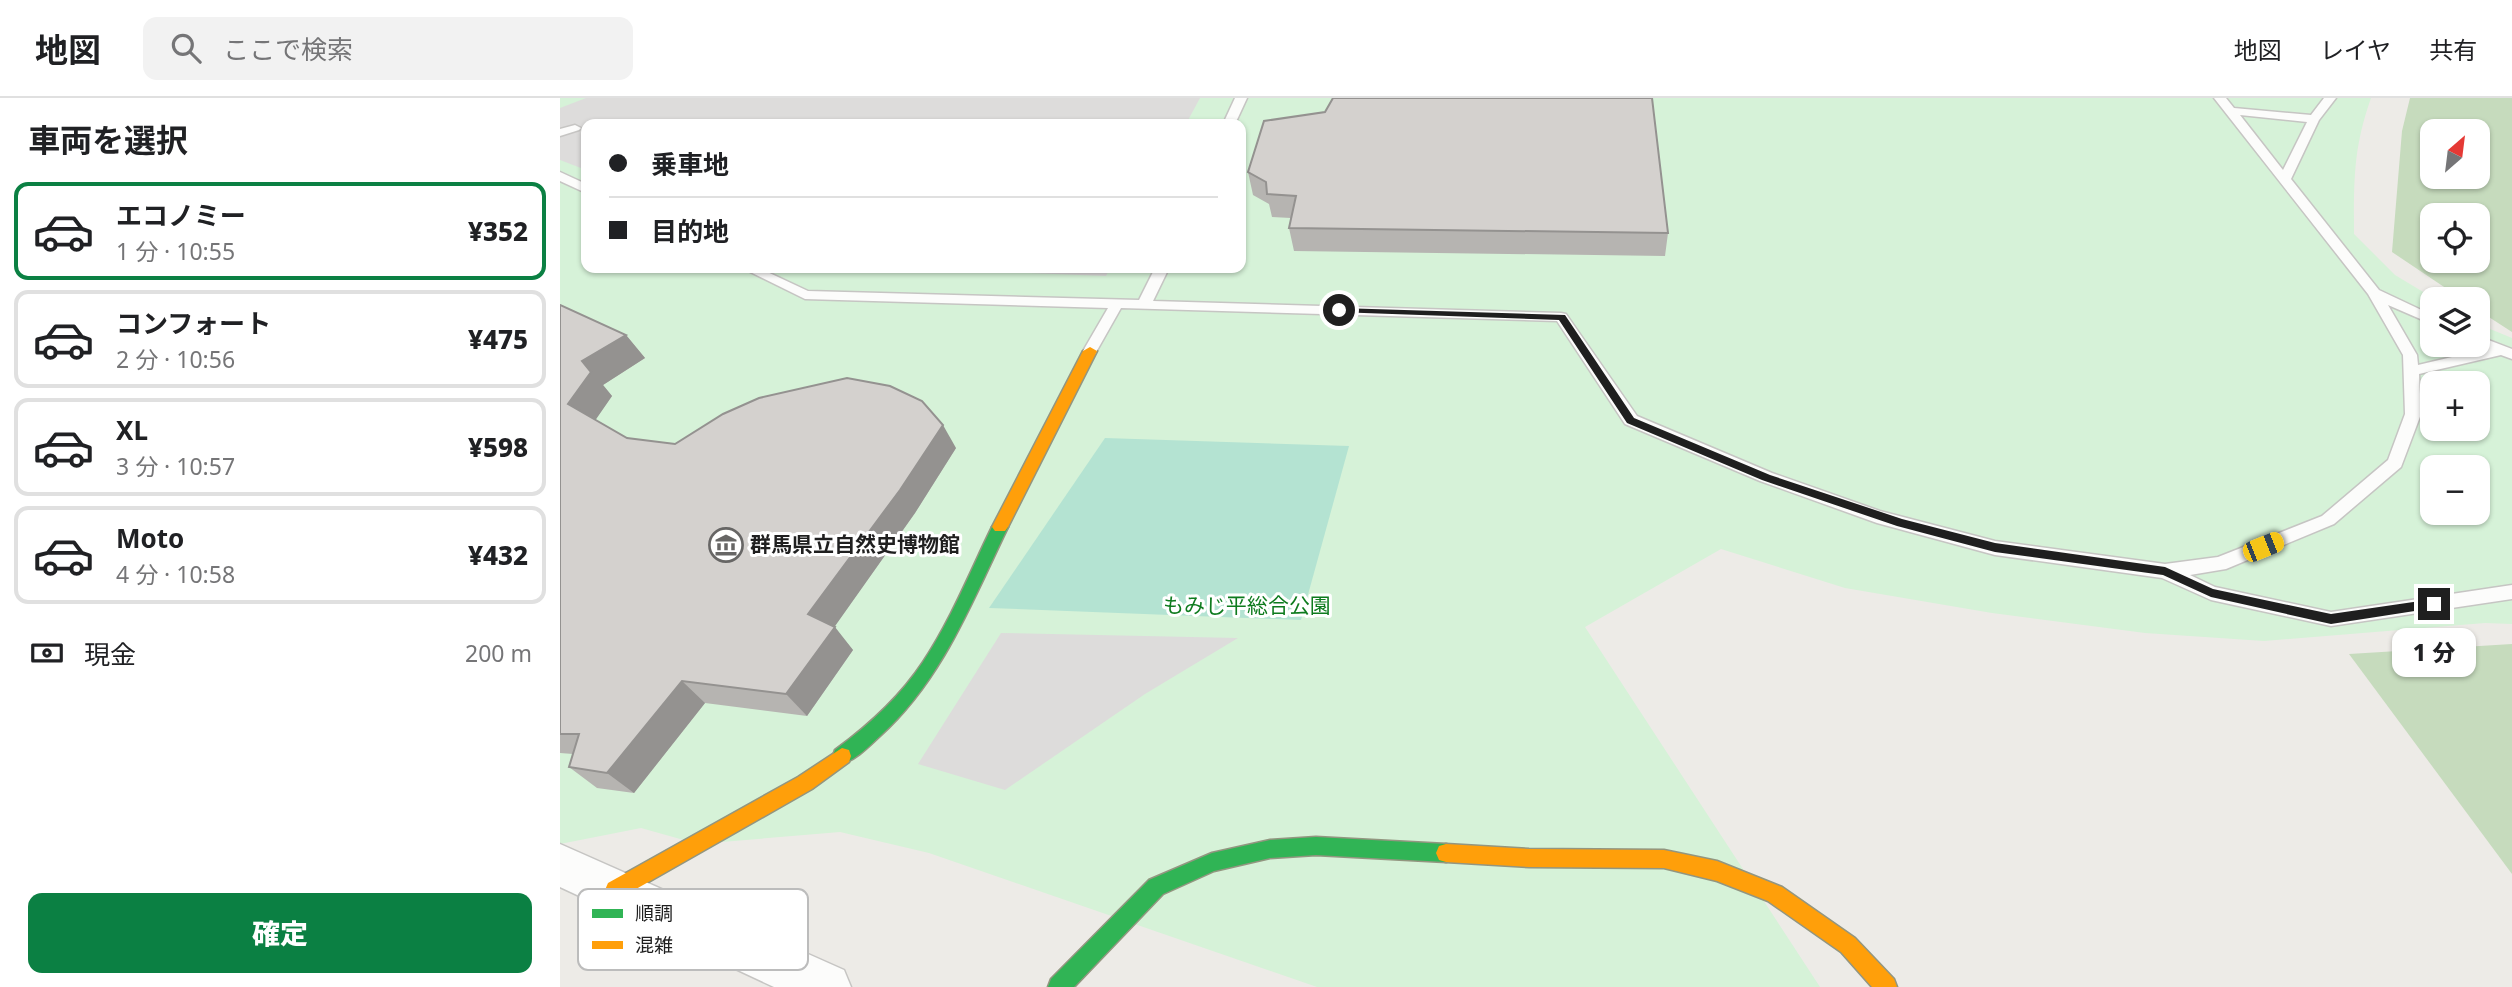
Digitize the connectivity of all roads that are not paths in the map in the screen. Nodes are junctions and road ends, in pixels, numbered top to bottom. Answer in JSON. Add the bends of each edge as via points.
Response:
{"nodes":[{"id":1,"x":1241,"y":98,"type":"edge"},
{"id":2,"x":2330,"y":98,"type":"edge"},
{"id":3,"x":2225,"y":104,"type":"edge"},
{"id":4,"x":1231,"y":119,"type":"edge"},
{"id":5,"x":2314,"y":119,"type":"junction"},
{"id":6,"x":575,"y":128,"type":"dead end"},
{"id":7,"x":560,"y":133,"type":"edge"},
{"id":8,"x":560,"y":176,"type":"edge"},
{"id":9,"x":2284,"y":180,"type":"junction"},
{"id":10,"x":581,"y":186,"type":"edge"},
{"id":11,"x":759,"y":273,"type":"edge"},
{"id":12,"x":1160,"y":273,"type":"edge"},
{"id":13,"x":2374,"y":293,"type":"junction"},
{"id":14,"x":1117,"y":304,"type":"junction"},
{"id":15,"x":1144,"y":305,"type":"junction"},
{"id":16,"x":2420,"y":314,"type":"edge"},
{"id":17,"x":1090,"y":351,"type":"joint"},
{"id":18,"x":2506,"y":353,"type":"edge"},
{"id":19,"x":2411,"y":371,"type":"junction"},
{"id":20,"x":2165,"y":571,"type":"junction"},
{"id":21,"x":2512,"y":592,"type":"edge"},
{"id":22,"x":560,"y":865,"type":"edge"},
{"id":23,"x":613,"y":889,"type":"edge"},
{"id":24,"x":617,"y":889,"type":"edge"},
{"id":25,"x":790,"y":970,"type":"edge"},
{"id":26,"x":827,"y":987,"type":"edge"},
{"id":27,"x":1059,"y":987,"type":"edge"},
{"id":28,"x":1886,"y":987,"type":"edge"}],
"edges":[{"from":1,"to":4,"type":"lane"},
{"from":2,"to":5,"type":"lane"},
{"from":3,"to":5,"type":"lane"},
{"from":3,"to":9,"type":"lane"},
{"from":5,"to":9,"type":"lane"},
{"from":6,"to":7,"type":"lane"},
{"from":8,"to":10,"type":"lane"},
{"from":9,"to":13,"type":"lane"},
{"from":11,"to":14,"type":"lane","via":[[805,295]]},
{"from":12,"to":15,"type":"lane"},
{"from":13,"to":16,"type":"lane"},
{"from":13,"to":19,"type":"lane","via":[[2410,355]]},
{"from":14,"to":15,"type":"lane"},
{"from":14,"to":17,"type":"lane"},
{"from":15,"to":20,"type":"lane","via":[[1561,317],[1631,420],[1691,447],[1877,517],[1995,548]]},
{"from":17,"to":24,"type":"street","via":[[929,667],[903,702],[860,743],[805,783]]},
{"from":18,"to":19,"type":"lane"},
{"from":19,"to":20,"type":"lane","via":[[2413,414],[2395,463],[2328,520],[2220,564]]},
{"from":20,"to":21,"type":"lane","via":[[2211,593],[2331,619]]},
{"from":22,"to":23,"type":"street"},
{"from":25,"to":26,"type":"street"},
{"from":27,"to":28,"type":"street","via":[[1156,887],[1212,862],[1270,849],[1316,846],[1529,858],[1664,859],[1717,872],[1775,894],[1848,945]]}]}
